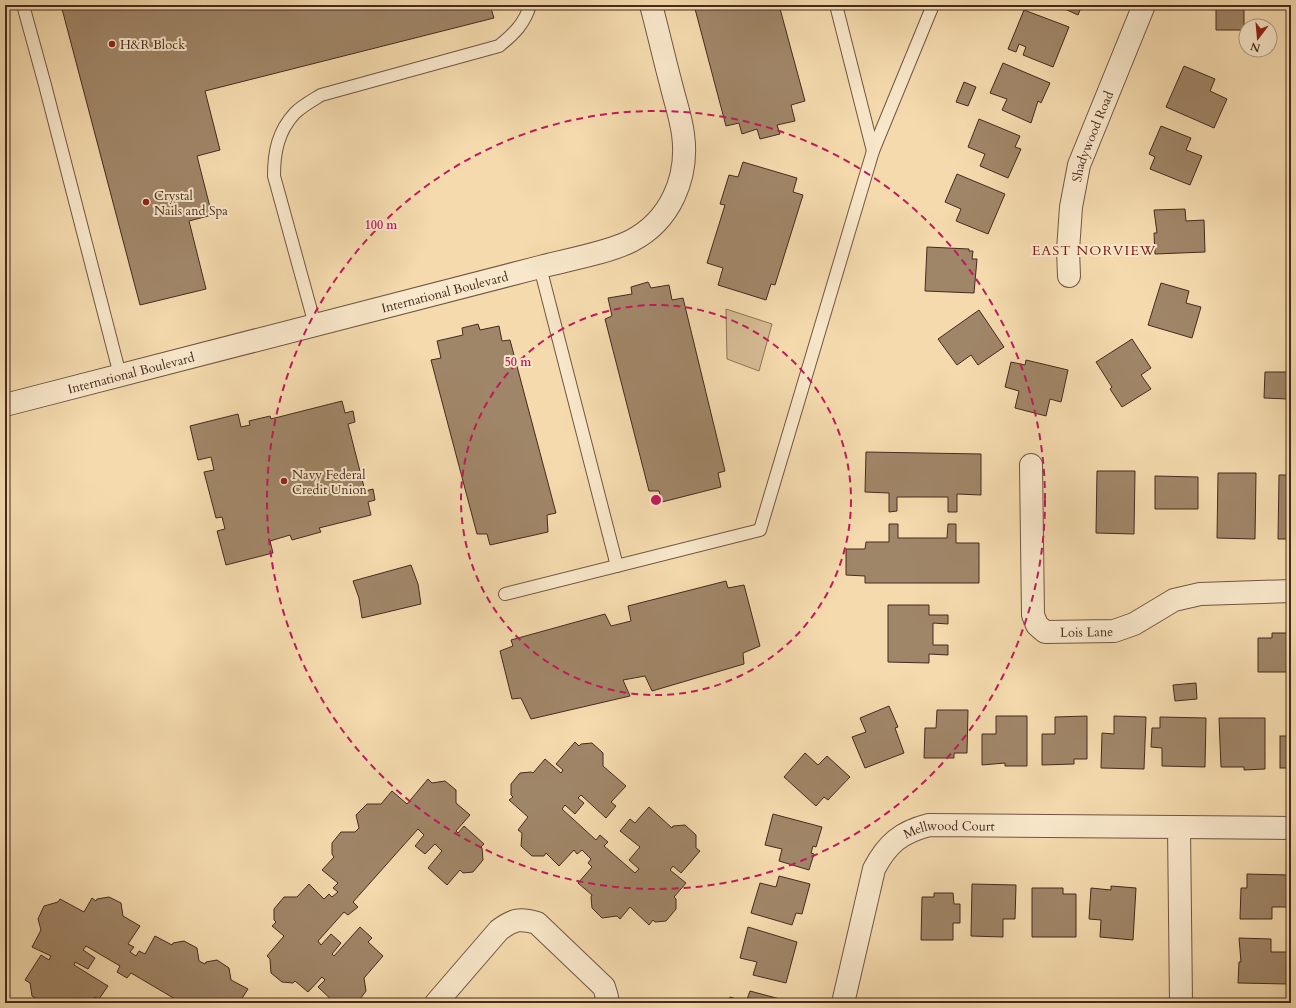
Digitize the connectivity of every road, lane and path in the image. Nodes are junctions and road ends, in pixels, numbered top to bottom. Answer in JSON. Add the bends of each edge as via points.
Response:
{"nodes":[{"id":1,"x":23,"y":5,"type":"edge"},
{"id":2,"x":530,"y":5,"type":"edge"},
{"id":3,"x":651,"y":5,"type":"edge"},
{"id":4,"x":836,"y":5,"type":"edge"},
{"id":5,"x":933,"y":5,"type":"edge"},
{"id":6,"x":1144,"y":5,"type":"edge"},
{"id":7,"x":873,"y":151,"type":"junction"},
{"id":8,"x":540,"y":267,"type":"junction"},
{"id":9,"x":1069,"y":276,"type":"dead end"},
{"id":10,"x":315,"y":325,"type":"junction"},
{"id":11,"x":120,"y":375,"type":"junction"},
{"id":12,"x":5,"y":405,"type":"edge"},
{"id":13,"x":1031,"y":465,"type":"dead end"},
{"id":14,"x":617,"y":566,"type":"junction"},
{"id":15,"x":1291,"y":591,"type":"edge"},
{"id":16,"x":505,"y":594,"type":"dead end"},
{"id":17,"x":1179,"y":827,"type":"junction"},
{"id":18,"x":1291,"y":828,"type":"edge"},
{"id":19,"x":436,"y":1003,"type":"edge"},
{"id":20,"x":605,"y":1003,"type":"edge"},
{"id":21,"x":843,"y":1003,"type":"edge"},
{"id":22,"x":1181,"y":1003,"type":"edge"}],
"edges":[{"from":1,"to":11,"type":"lane"},
{"from":2,"to":10,"type":"lane","via":[[516,32],[499,46],[321,95],[296,112],[282,130],[274,154],[274,176]]},
{"from":3,"to":8,"type":"street","name":"International Boulevard","via":[[683,134],[684,163],[678,190],[656,224],[631,241]]},
{"from":4,"to":7,"type":"lane"},
{"from":5,"to":7,"type":"lane"},
{"from":6,"to":9,"type":"street","name":"Shadywood Road","via":[[1080,165],[1071,207]]},
{"from":7,"to":14,"type":"lane","via":[[760,530]]},
{"from":8,"to":10,"type":"street","name":"International Boulevard"},
{"from":8,"to":14,"type":"lane"},
{"from":10,"to":11,"type":"street","name":"International Boulevard"},
{"from":11,"to":12,"type":"street","name":"International Boulevard"},
{"from":13,"to":15,"type":"street","name":"Lois Lane","via":[[1033,615],[1037,625],[1045,632],[1114,631],[1134,624],[1174,600],[1200,594]]},
{"from":14,"to":16,"type":"lane"},
{"from":17,"to":18,"type":"street","name":"Mellwood Court"},
{"from":17,"to":21,"type":"street","name":"Mellwood Court","via":[[929,825],[913,829],[895,840],[881,855],[874,869]]},
{"from":17,"to":22,"type":"street"},
{"from":19,"to":20,"type":"street","via":[[499,930],[510,922],[524,919],[537,923],[604,987],[607,997]]}]}
